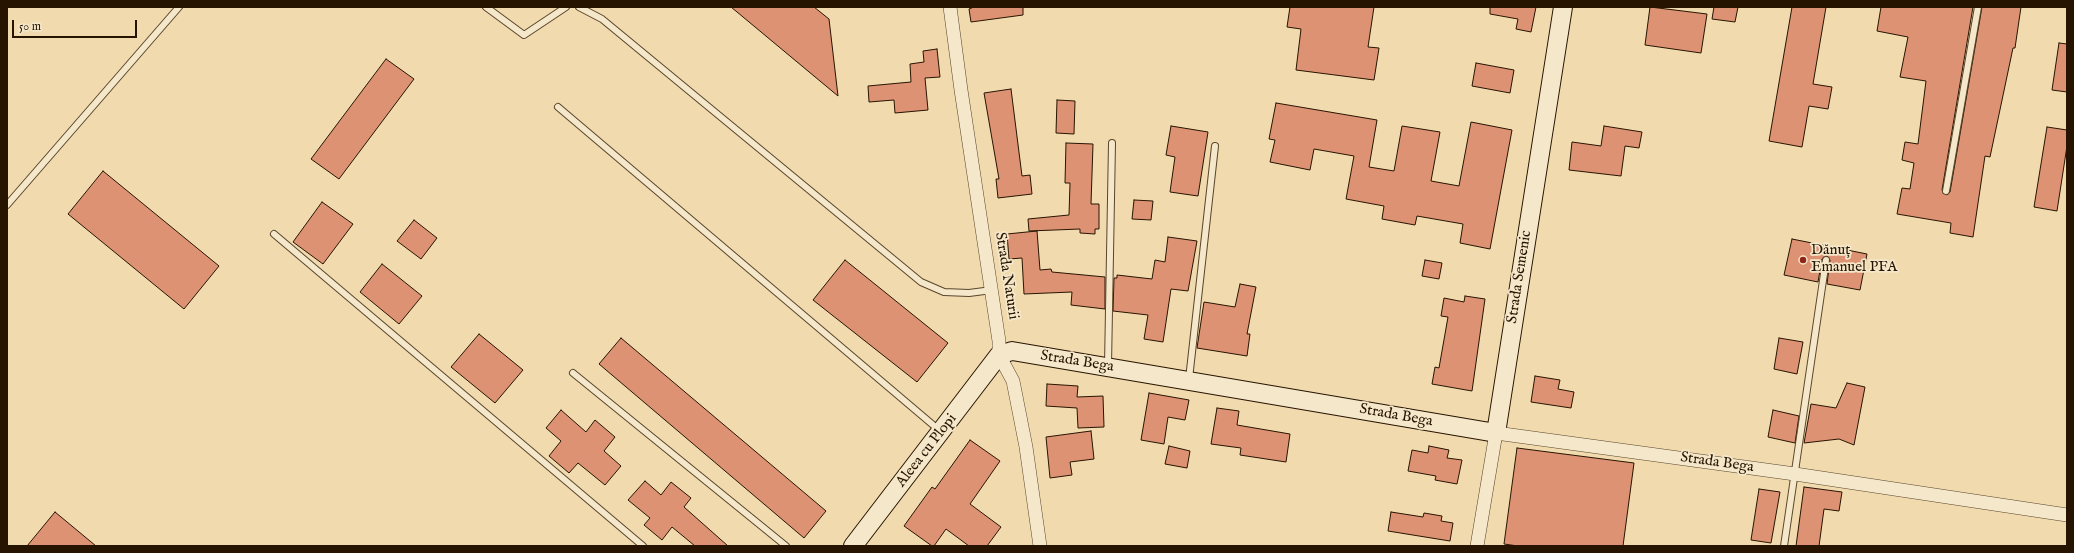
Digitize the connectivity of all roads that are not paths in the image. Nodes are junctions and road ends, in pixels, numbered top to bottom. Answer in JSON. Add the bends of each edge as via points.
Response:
{"nodes":[{"id":1,"x":179,"y":7,"type":"edge"},
{"id":2,"x":486,"y":7,"type":"edge"},
{"id":3,"x":566,"y":7,"type":"edge"},
{"id":4,"x":579,"y":7,"type":"edge"},
{"id":5,"x":950,"y":7,"type":"edge"},
{"id":6,"x":1563,"y":7,"type":"edge"},
{"id":7,"x":1978,"y":7,"type":"edge"},
{"id":8,"x":558,"y":107,"type":"dead end"},
{"id":9,"x":1112,"y":143,"type":"dead end"},
{"id":10,"x":1215,"y":146,"type":"dead end"},
{"id":11,"x":1946,"y":191,"type":"dead end"},
{"id":12,"x":7,"y":205,"type":"edge"},
{"id":13,"x":274,"y":234,"type":"dead end"},
{"id":14,"x":1826,"y":260,"type":"dead end"},
{"id":15,"x":992,"y":290,"type":"junction"},
{"id":16,"x":999,"y":354,"type":"junction"},
{"id":17,"x":1108,"y":367,"type":"junction"},
{"id":18,"x":573,"y":373,"type":"dead end"},
{"id":19,"x":1189,"y":380,"type":"junction"},
{"id":20,"x":942,"y":432,"type":"junction"},
{"id":21,"x":1496,"y":433,"type":"junction"},
{"id":22,"x":1795,"y":474,"type":"junction"},
{"id":23,"x":2067,"y":515,"type":"edge"},
{"id":24,"x":643,"y":546,"type":"edge"},
{"id":25,"x":786,"y":546,"type":"edge"},
{"id":26,"x":853,"y":546,"type":"edge"},
{"id":27,"x":1040,"y":546,"type":"edge"},
{"id":28,"x":1477,"y":546,"type":"edge"},
{"id":29,"x":1784,"y":546,"type":"edge"}],
"edges":[{"from":1,"to":12,"type":"lane"},
{"from":2,"to":3,"type":"lane","via":[[524,35]]},
{"from":4,"to":15,"type":"lane","via":[[602,19],[921,282],[944,292],[969,293]]},
{"from":5,"to":15,"type":"street","name":"Strada Naturii"},
{"from":6,"to":21,"type":"street","name":"Strada Semenic"},
{"from":7,"to":11,"type":"lane"},
{"from":8,"to":20,"type":"lane"},
{"from":9,"to":17,"type":"lane"},
{"from":10,"to":19,"type":"lane"},
{"from":13,"to":24,"type":"lane"},
{"from":14,"to":22,"type":"lane"},
{"from":15,"to":16,"type":"street","name":"Strada Naturii"},
{"from":16,"to":17,"type":"street","name":"Strada Bega","via":[[1012,351]]},
{"from":16,"to":20,"type":"street","name":"Aleea cu Plopi"},
{"from":16,"to":27,"type":"street","name":"Strada Naturii","via":[[1013,381],[1026,447]]},
{"from":17,"to":19,"type":"street","name":"Strada Bega"},
{"from":18,"to":25,"type":"lane"},
{"from":19,"to":21,"type":"street","name":"Strada Bega"},
{"from":20,"to":26,"type":"street","name":"Aleea cu Plopi"},
{"from":21,"to":22,"type":"street","name":"Strada Bega"},
{"from":21,"to":28,"type":"street","name":"Strada Semenic"},
{"from":22,"to":23,"type":"street","name":"Strada Bega"},
{"from":22,"to":29,"type":"lane"}]}
